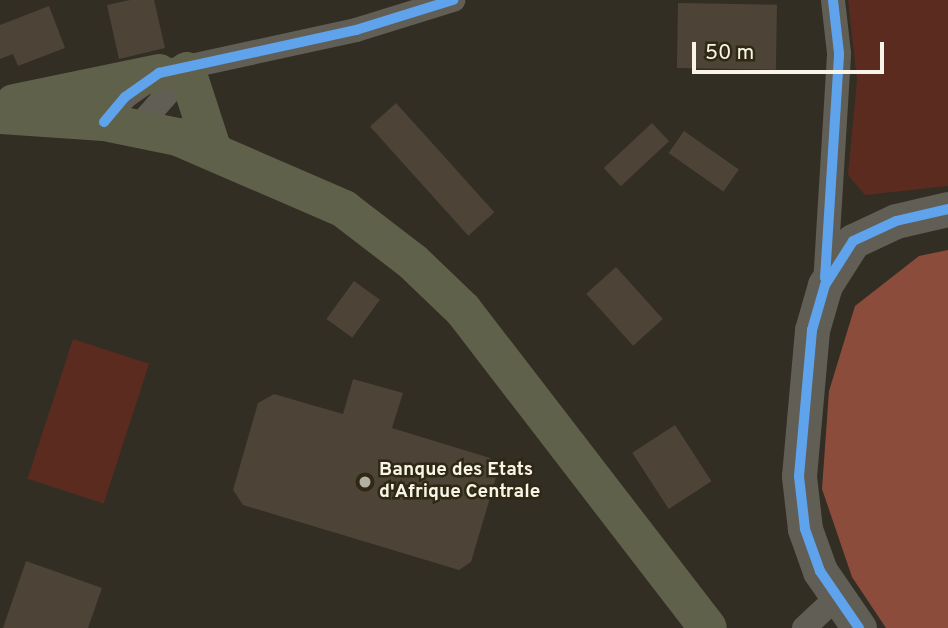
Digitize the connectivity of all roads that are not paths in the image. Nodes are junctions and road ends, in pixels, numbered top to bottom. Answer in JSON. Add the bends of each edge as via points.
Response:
{"nodes":[{"id":1,"x":453,"y":0,"type":"edge"},
{"id":2,"x":833,"y":0,"type":"edge"},
{"id":3,"x":179,"y":70,"type":"junction"},
{"id":4,"x":0,"y":106,"type":"edge"},
{"id":5,"x":0,"y":115,"type":"edge"},
{"id":6,"x":121,"y":125,"type":"junction"},
{"id":7,"x":212,"y":148,"type":"junction"},
{"id":8,"x":948,"y":209,"type":"edge"},
{"id":9,"x":825,"y":285,"type":"junction"},
{"id":10,"x":835,"y":599,"type":"junction"},
{"id":11,"x":708,"y":628,"type":"edge"},
{"id":12,"x":804,"y":628,"type":"edge"},
{"id":13,"x":859,"y":628,"type":"edge"}],
"edges":[{"from":1,"to":3,"type":"street","via":[[356,30]]},
{"from":2,"to":9,"type":"street","via":[[839,53]]},
{"from":3,"to":4,"type":"highway"},
{"from":3,"to":6,"type":"street"},
{"from":3,"to":6,"type":"street","via":[[125,97]]},
{"from":3,"to":7,"type":"highway"},
{"from":5,"to":6,"type":"highway"},
{"from":6,"to":7,"type":"highway"},
{"from":7,"to":11,"type":"highway","via":[[344,209],[414,262],[463,310]]},
{"from":8,"to":9,"type":"street","via":[[896,221],[853,241]]},
{"from":9,"to":10,"type":"street","via":[[807,364],[799,476],[805,529]]},
{"from":10,"to":12,"type":"street"},
{"from":10,"to":13,"type":"street"}]}
